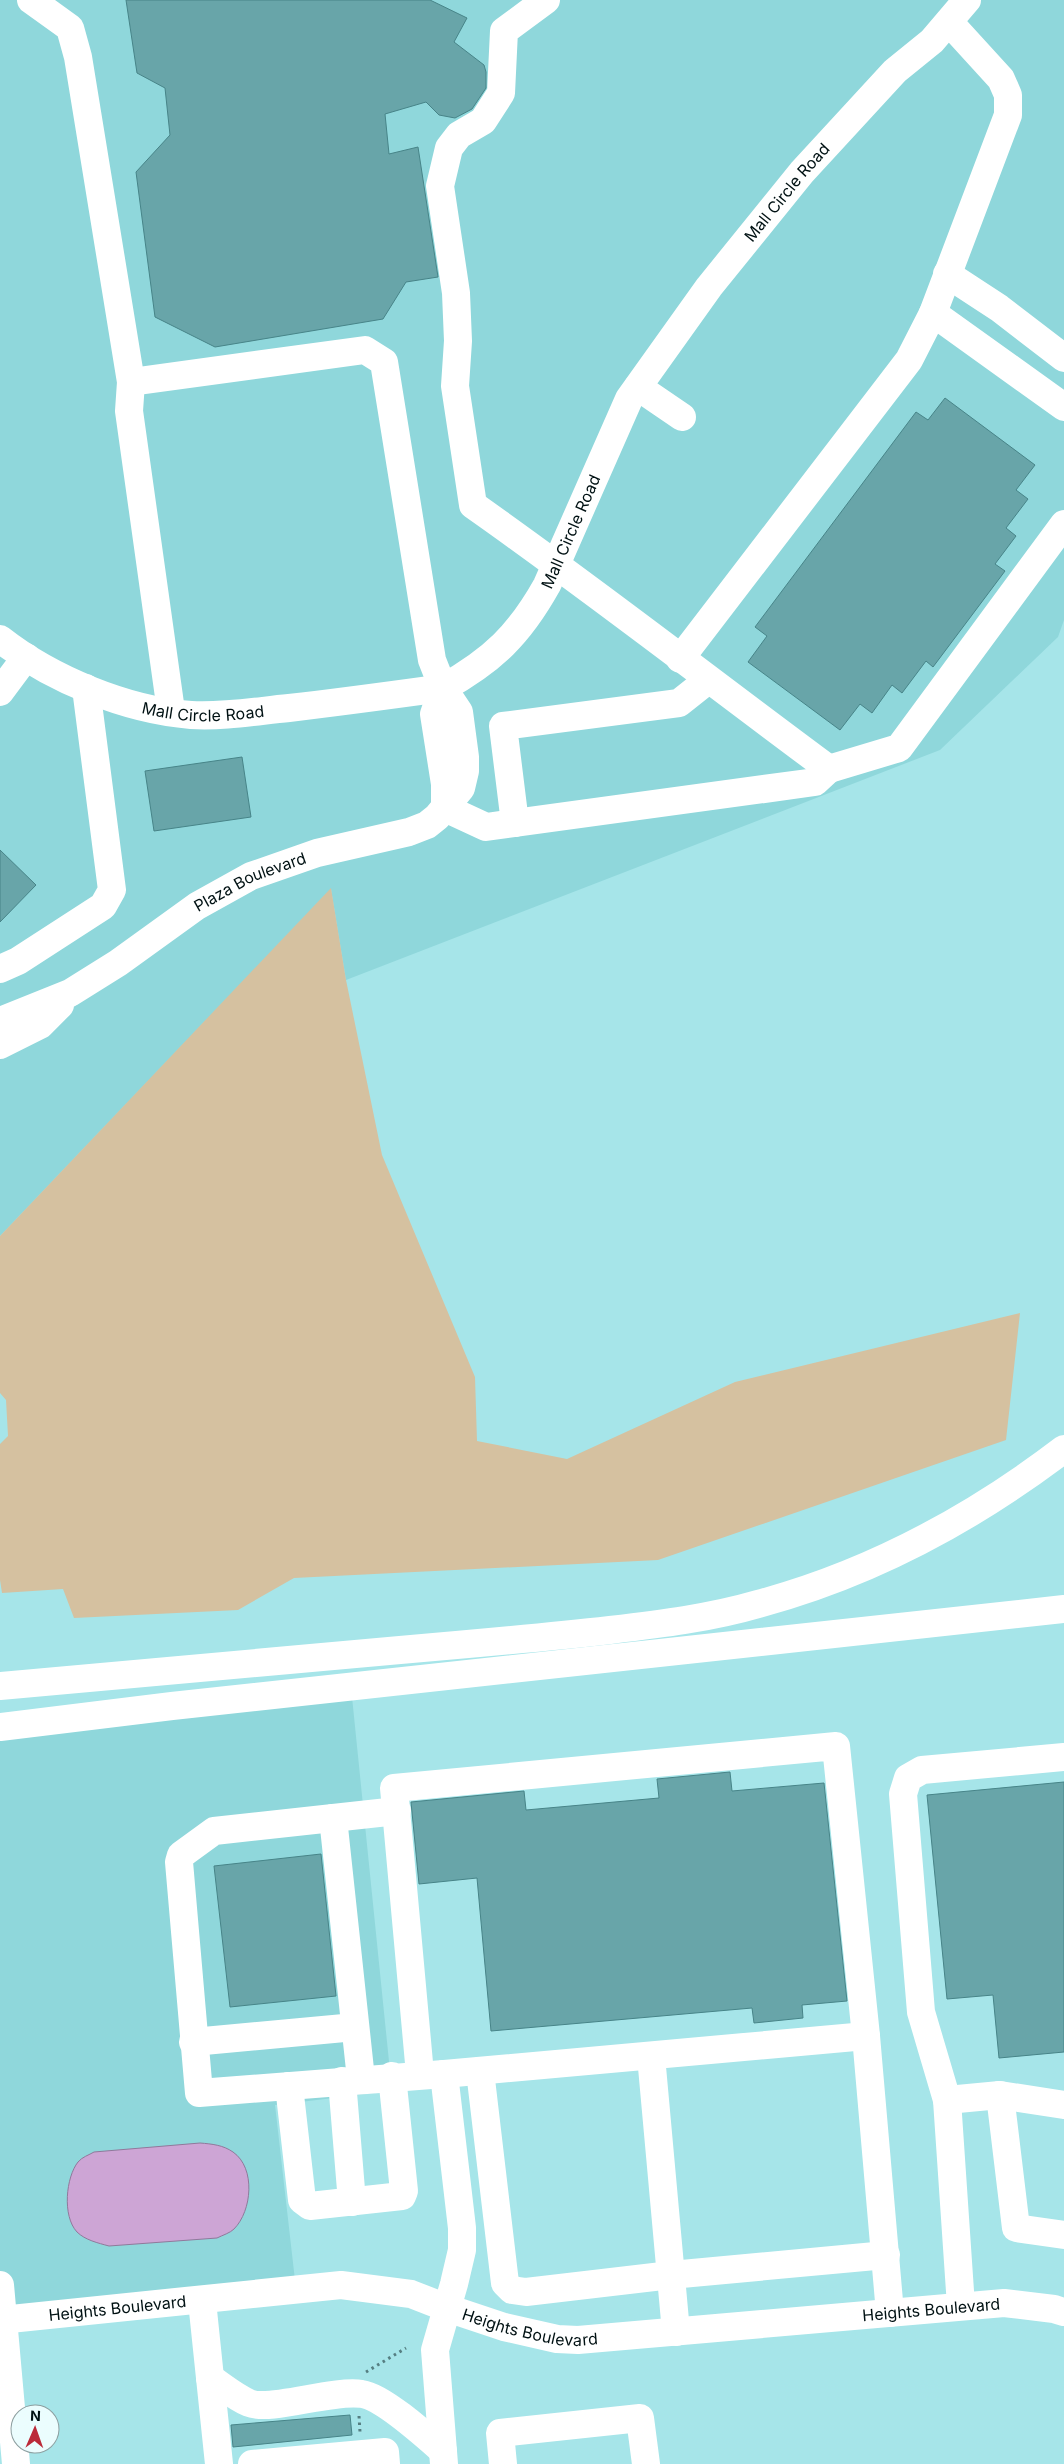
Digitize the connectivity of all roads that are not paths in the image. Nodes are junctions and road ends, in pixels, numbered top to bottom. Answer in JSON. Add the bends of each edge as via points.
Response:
{"nodes":[{"id":1,"x":31,"y":0,"type":"edge"},
{"id":2,"x":546,"y":0,"type":"edge"},
{"id":3,"x":967,"y":0,"type":"edge"},
{"id":4,"x":949,"y":22,"type":"junction"},
{"id":5,"x":947,"y":274,"type":"junction"},
{"id":6,"x":933,"y":313,"type":"junction"},
{"id":7,"x":1064,"y":358,"type":"edge"},
{"id":8,"x":131,"y":382,"type":"junction"},
{"id":9,"x":638,"y":387,"type":"junction"},
{"id":10,"x":1064,"y":407,"type":"edge"},
{"id":11,"x":682,"y":417,"type":"dead end"},
{"id":12,"x":1064,"y":524,"type":"edge"},
{"id":13,"x":555,"y":562,"type":"junction"},
{"id":14,"x":0,"y":639,"type":"edge"},
{"id":15,"x":26,"y":657,"type":"junction"},
{"id":16,"x":680,"y":659,"type":"junction"},
{"id":17,"x":708,"y":680,"type":"junction"},
{"id":18,"x":86,"y":688,"type":"junction"},
{"id":19,"x":443,"y":688,"type":"junction"},
{"id":20,"x":0,"y":692,"type":"edge"},
{"id":21,"x":172,"y":711,"type":"junction"},
{"id":22,"x":828,"y":769,"type":"junction"},
{"id":23,"x":445,"y":808,"type":"junction"},
{"id":24,"x":515,"y":823,"type":"junction"},
{"id":25,"x":0,"y":969,"type":"edge"},
{"id":26,"x":70,"y":993,"type":"junction"},
{"id":27,"x":0,"y":1021,"type":"edge"},
{"id":28,"x":0,"y":1045,"type":"edge"},
{"id":29,"x":1064,"y":1448,"type":"edge"},
{"id":30,"x":1061,"y":1610,"type":"edge"},
{"id":31,"x":0,"y":1686,"type":"edge"},
{"id":32,"x":0,"y":1727,"type":"edge"},
{"id":33,"x":1064,"y":1757,"type":"edge"},
{"id":34,"x":397,"y":1811,"type":"junction"},
{"id":35,"x":334,"y":1818,"type":"junction"},
{"id":36,"x":355,"y":2027,"type":"junction"},
{"id":37,"x":866,"y":2036,"type":"junction"},
{"id":38,"x":193,"y":2042,"type":"junction"},
{"id":39,"x":651,"y":2056,"type":"junction"},
{"id":40,"x":480,"y":2071,"type":"junction"},
{"id":41,"x":432,"y":2074,"type":"junction"},
{"id":42,"x":392,"y":2076,"type":"junction"},
{"id":43,"x":351,"y":2080,"type":"junction"},
{"id":44,"x":289,"y":2086,"type":"junction"},
{"id":45,"x":1000,"y":2095,"type":"junction"},
{"id":46,"x":947,"y":2100,"type":"junction"},
{"id":47,"x":1064,"y":2105,"type":"edge"},
{"id":48,"x":352,"y":2202,"type":"junction"},
{"id":49,"x":1064,"y":2235,"type":"edge"},
{"id":50,"x":886,"y":2256,"type":"junction"},
{"id":51,"x":671,"y":2275,"type":"junction"},
{"id":52,"x":0,"y":2285,"type":"edge"},
{"id":53,"x":202,"y":2301,"type":"junction"},
{"id":54,"x":960,"y":2306,"type":"junction"},
{"id":55,"x":447,"y":2308,"type":"junction"},
{"id":56,"x":1064,"y":2312,"type":"edge"},
{"id":57,"x":890,"y":2313,"type":"junction"},
{"id":58,"x":2,"y":2320,"type":"edge"},
{"id":59,"x":676,"y":2332,"type":"junction"},
{"id":60,"x":210,"y":2378,"type":"junction"},
{"id":61,"x":444,"y":2457,"type":"edge"},
{"id":62,"x":16,"y":2464,"type":"edge"},
{"id":63,"x":219,"y":2464,"type":"edge"},
{"id":64,"x":252,"y":2464,"type":"edge"},
{"id":65,"x":386,"y":2464,"type":"edge"},
{"id":66,"x":503,"y":2464,"type":"edge"},
{"id":67,"x":646,"y":2464,"type":"edge"}],
"edges":[{"from":1,"to":8,"type":"main road","via":[[70,28],[78,57]]},
{"from":2,"to":13,"type":"main road","via":[[504,31],[502,93],[483,121],[459,135],[449,148],[440,186],[456,293],[458,341],[455,386],[473,504]]},
{"from":3,"to":4,"type":"main road","name":"Mall Circle Road"},
{"from":4,"to":5,"type":"main road","via":[[1001,79],[1008,95],[1008,115]]},
{"from":4,"to":9,"type":"main road","name":"Mall Circle Road","via":[[932,41],[895,70],[802,172],[720,272]]},
{"from":5,"to":6,"type":"main road"},
{"from":5,"to":7,"type":"main road","via":[[999,308]]},
{"from":6,"to":10,"type":"main road"},
{"from":6,"to":16,"type":"main road","via":[[909,360]]},
{"from":8,"to":19,"type":"main road","via":[[365,350],[384,362],[432,660]]},
{"from":8,"to":21,"type":"main road","via":[[128,411]]},
{"from":9,"to":11,"type":"main road"},
{"from":9,"to":13,"type":"main road","name":"Mall Circle Road","via":[[629,399]]},
{"from":12,"to":22,"type":"main road","via":[[899,748]]},
{"from":13,"to":16,"type":"main road"},
{"from":13,"to":19,"type":"main road","name":"Mall Circle Road","via":[[547,585],[516,633],[474,671]]},
{"from":14,"to":15,"type":"main road","name":"Mall Circle Road"},
{"from":15,"to":18,"type":"main road","name":"Mall Circle Road"},
{"from":15,"to":20,"type":"main road"},
{"from":16,"to":17,"type":"main road"},
{"from":17,"to":22,"type":"main road"},
{"from":17,"to":24,"type":"main road","via":[[679,703],[503,726]]},
{"from":18,"to":21,"type":"main road","name":"Mall Circle Road","via":[[117,700]]},
{"from":18,"to":25,"type":"main road","via":[[112,890],[103,906],[18,961]]},
{"from":19,"to":21,"type":"main road","name":"Mall Circle Road","via":[[232,714],[191,715]]},
{"from":19,"to":23,"type":"main road","via":[[434,714],[445,784]]},
{"from":22,"to":24,"type":"main road","via":[[815,782]]},
{"from":23,"to":24,"type":"main road","via":[[486,826]]},
{"from":23,"to":26,"type":"main road","name":"Plaza Boulevard","via":[[426,825],[409,832],[317,853],[251,876],[197,906]]},
{"from":26,"to":27,"type":"main road","name":"Plaza Boulevard"},
{"from":26,"to":28,"type":"main road","name":"Plaza Boulevard","via":[[40,1024]]},
{"from":29,"to":31,"type":"main road","via":[[1015,1485],[924,1539],[826,1584],[757,1605],[669,1623],[555,1636]]},
{"from":30,"to":32,"type":"main road"},
{"from":33,"to":46,"type":"main road","via":[[922,1770],[908,1778],[903,1794],[921,2012]]},
{"from":34,"to":35,"type":"main road"},
{"from":34,"to":37,"type":"main road","via":[[394,1788],[836,1746]]},
{"from":34,"to":41,"type":"main road"},
{"from":35,"to":36,"type":"main road"},
{"from":35,"to":38,"type":"main road","via":[[214,1831],[181,1855]]},
{"from":36,"to":38,"type":"main road"},
{"from":36,"to":43,"type":"main road"},
{"from":37,"to":39,"type":"main road"},
{"from":37,"to":50,"type":"main road"},
{"from":38,"to":44,"type":"main road","via":[[199,2093]]},
{"from":39,"to":40,"type":"main road"},
{"from":39,"to":51,"type":"main road"},
{"from":40,"to":41,"type":"main road"},
{"from":40,"to":51,"type":"main road","via":[[505,2283],[512,2290],[526,2292]]},
{"from":41,"to":42,"type":"main road"},
{"from":41,"to":55,"type":"main road","via":[[462,2228],[462,2250]]},
{"from":42,"to":43,"type":"main road"},
{"from":42,"to":48,"type":"main road","via":[[404,2191],[399,2198]]},
{"from":43,"to":44,"type":"main road"},
{"from":43,"to":48,"type":"main road"},
{"from":44,"to":48,"type":"main road","via":[[302,2200],[310,2206]]},
{"from":45,"to":46,"type":"main road"},
{"from":45,"to":47,"type":"main road"},
{"from":45,"to":49,"type":"main road","via":[[1016,2228]]},
{"from":46,"to":54,"type":"main road"},
{"from":50,"to":51,"type":"main road"},
{"from":50,"to":57,"type":"main road"},
{"from":51,"to":59,"type":"main road"},
{"from":52,"to":58,"type":"main road"},
{"from":53,"to":55,"type":"main road","name":"Heights Boulevard","via":[[341,2285],[411,2294]]},
{"from":53,"to":58,"type":"main road","name":"Heights Boulevard"},
{"from":53,"to":60,"type":"main road"},
{"from":54,"to":56,"type":"main road","name":"Heights Boulevard","via":[[1004,2303]]},
{"from":54,"to":57,"type":"main road","name":"Heights Boulevard"},
{"from":55,"to":59,"type":"main road","name":"Heights Boulevard","via":[[504,2327],[557,2339]]},
{"from":55,"to":61,"type":"main road","via":[[436,2350]]},
{"from":57,"to":59,"type":"main road","name":"Heights Boulevard"},
{"from":58,"to":62,"type":"main road"},
{"from":60,"to":61,"type":"main road","via":[[250,2403],[344,2393],[364,2394],[383,2404]]},
{"from":60,"to":63,"type":"main road"},
{"from":64,"to":65,"type":"main road","via":[[385,2452]]},
{"from":66,"to":67,"type":"main road","via":[[500,2433],[640,2418]]}]}
